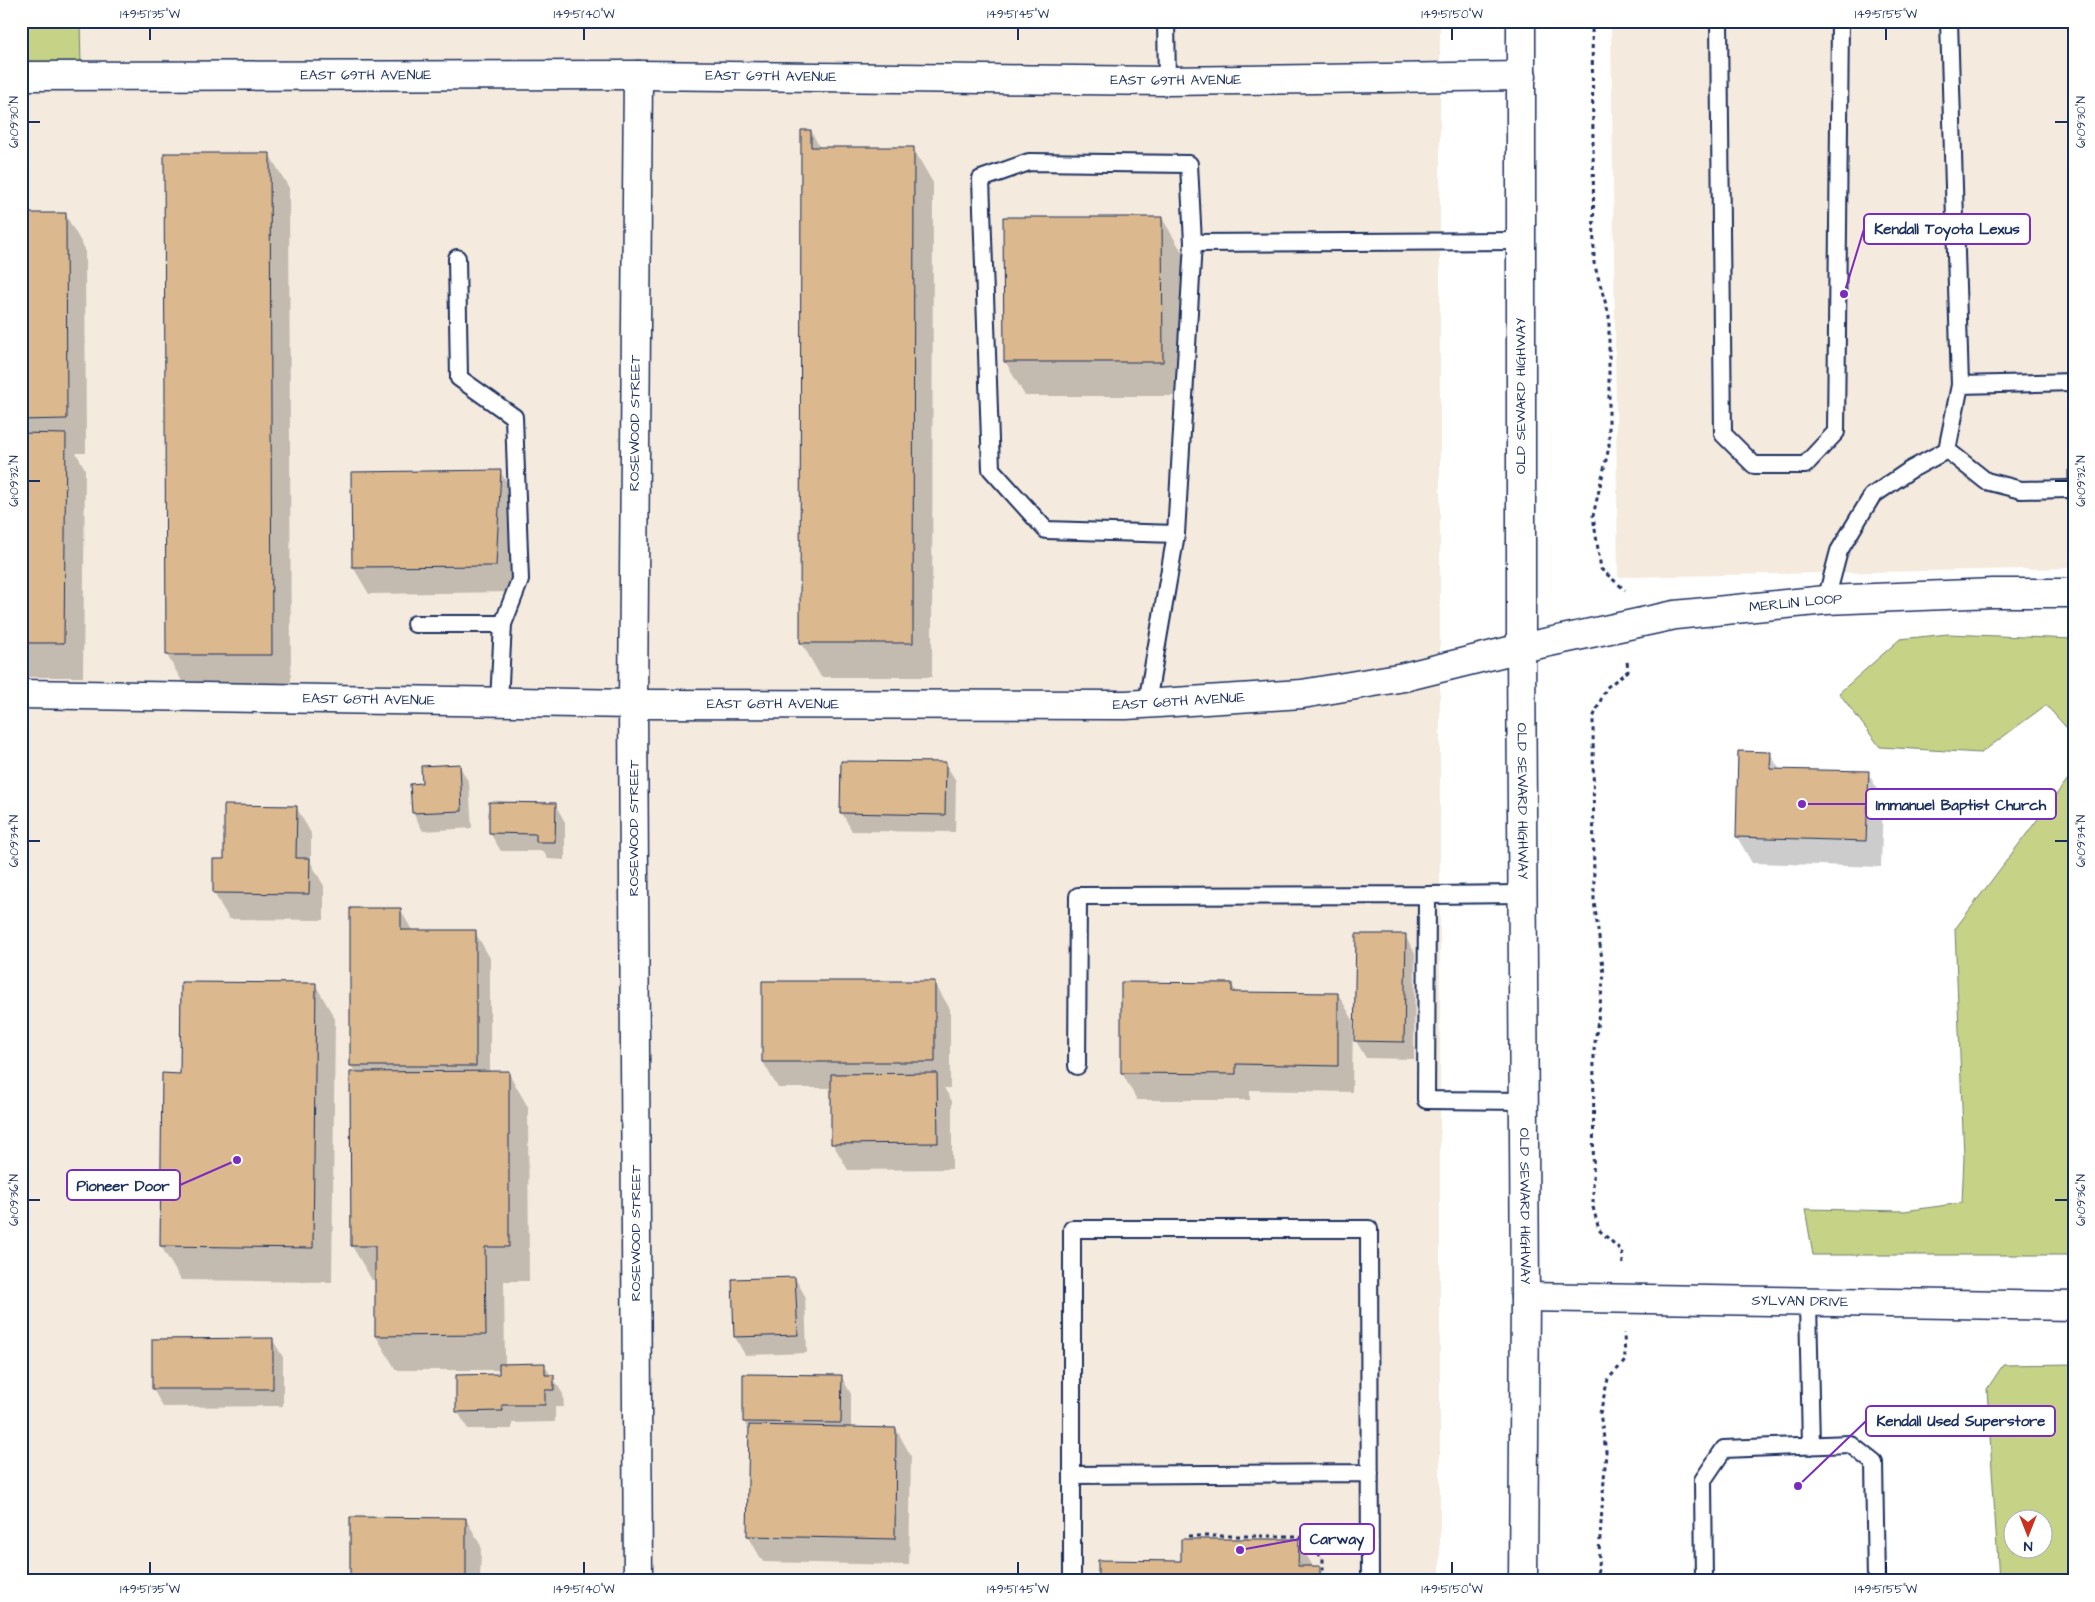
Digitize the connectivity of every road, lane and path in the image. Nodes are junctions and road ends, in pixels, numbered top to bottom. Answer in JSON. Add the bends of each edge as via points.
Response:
{"nodes":[{"id":1,"x":1166,"y":21,"type":"edge"},
{"id":2,"x":1521,"y":21,"type":"edge"},
{"id":3,"x":1592,"y":21,"type":"edge"},
{"id":4,"x":1719,"y":21,"type":"edge"},
{"id":5,"x":1840,"y":21,"type":"edge"},
{"id":6,"x":1949,"y":21,"type":"edge"},
{"id":7,"x":638,"y":75,"type":"junction"},
{"id":8,"x":21,"y":76,"type":"edge"},
{"id":9,"x":1522,"y":76,"type":"junction"},
{"id":10,"x":1167,"y":81,"type":"junction"},
{"id":11,"x":1521,"y":241,"type":"junction"},
{"id":12,"x":1193,"y":243,"type":"junction"},
{"id":13,"x":457,"y":258,"type":"dead end"},
{"id":14,"x":2074,"y":382,"type":"edge"},
{"id":15,"x":1960,"y":385,"type":"junction"},
{"id":16,"x":1947,"y":450,"type":"junction"},
{"id":17,"x":2068,"y":488,"type":"dead end"},
{"id":18,"x":1176,"y":534,"type":"junction"},
{"id":19,"x":2074,"y":593,"type":"edge"},
{"id":20,"x":1826,"y":600,"type":"junction"},
{"id":21,"x":415,"y":624,"type":"dead end"},
{"id":22,"x":504,"y":624,"type":"junction"},
{"id":23,"x":1627,"y":625,"type":"junction"},
{"id":24,"x":1521,"y":648,"type":"junction"},
{"id":25,"x":21,"y":694,"type":"edge"},
{"id":26,"x":499,"y":702,"type":"junction"},
{"id":27,"x":1147,"y":703,"type":"junction"},
{"id":28,"x":633,"y":704,"type":"junction"},
{"id":29,"x":1522,"y":894,"type":"junction"},
{"id":30,"x":1427,"y":895,"type":"junction"},
{"id":31,"x":1077,"y":1066,"type":"dead end"},
{"id":32,"x":1524,"y":1101,"type":"junction"},
{"id":33,"x":1525,"y":1297,"type":"junction"},
{"id":34,"x":1624,"y":1299,"type":"junction"},
{"id":35,"x":1808,"y":1302,"type":"junction"},
{"id":36,"x":2074,"y":1306,"type":"edge"},
{"id":37,"x":1811,"y":1446,"type":"junction"},
{"id":38,"x":1370,"y":1473,"type":"junction"},
{"id":39,"x":1072,"y":1475,"type":"junction"},
{"id":40,"x":1188,"y":1536,"type":"dead end"},
{"id":41,"x":638,"y":1581,"type":"edge"},
{"id":42,"x":1072,"y":1581,"type":"edge"},
{"id":43,"x":1323,"y":1581,"type":"edge"},
{"id":44,"x":1370,"y":1581,"type":"edge"},
{"id":45,"x":1524,"y":1581,"type":"edge"},
{"id":46,"x":1597,"y":1581,"type":"edge"},
{"id":47,"x":1704,"y":1581,"type":"edge"},
{"id":48,"x":1876,"y":1581,"type":"edge"}],
"edges":[{"from":1,"to":10,"type":"lane"},
{"from":2,"to":9,"type":"street","name":"OLD SEWARD HIGHWAY"},
{"from":3,"to":23,"type":"path","via":[[1594,263],[1609,315],[1609,447],[1593,516],[1601,569],[1626,591]]},
{"from":4,"to":5,"type":"lane","via":[[1723,434],[1754,465],[1805,465],[1836,432]]},
{"from":6,"to":15,"type":"lane"},
{"from":7,"to":8,"type":"street","name":"EAST 69TH AVENUE"},
{"from":7,"to":10,"type":"street","name":"EAST 69TH AVENUE"},
{"from":7,"to":28,"type":"street","name":"ROSEWOOD STREET"},
{"from":9,"to":10,"type":"street","name":"EAST 69TH AVENUE"},
{"from":9,"to":11,"type":"street","name":"OLD SEWARD HIGHWAY"},
{"from":11,"to":12,"type":"lane"},
{"from":11,"to":24,"type":"street","name":"OLD SEWARD HIGHWAY"},
{"from":12,"to":18,"type":"lane"},
{"from":12,"to":18,"type":"lane","via":[[1189,164],[1029,162],[981,179],[991,469],[1046,530]]},
{"from":13,"to":22,"type":"lane","via":[[459,378],[514,417],[520,580]]},
{"from":14,"to":15,"type":"lane"},
{"from":15,"to":16,"type":"lane"},
{"from":16,"to":17,"type":"lane","via":[[1986,481],[2020,490]]},
{"from":16,"to":20,"type":"lane","via":[[1872,496],[1839,551]]},
{"from":18,"to":27,"type":"lane"},
{"from":19,"to":20,"type":"street","name":"MERLIN LOOP"},
{"from":20,"to":23,"type":"street","name":"MERLIN LOOP","via":[[1675,615]]},
{"from":21,"to":22,"type":"lane"},
{"from":22,"to":26,"type":"lane"},
{"from":23,"to":24,"type":"street","name":"MERLIN LOOP"},
{"from":23,"to":34,"type":"path","via":[[1628,671],[1606,688],[1593,718],[1594,901],[1604,974],[1594,1050],[1593,1207],[1599,1230],[1622,1251]]},
{"from":24,"to":27,"type":"street","name":"EAST 68TH AVENUE","via":[[1404,678],[1302,694]]},
{"from":24,"to":29,"type":"street","name":"OLD SEWARD HIGHWAY"},
{"from":25,"to":26,"type":"street","name":"EAST 68TH AVENUE"},
{"from":26,"to":28,"type":"street","name":"EAST 68TH AVENUE"},
{"from":27,"to":28,"type":"street","name":"EAST 68TH AVENUE"},
{"from":28,"to":41,"type":"street","name":"ROSEWOOD STREET"},
{"from":29,"to":30,"type":"lane"},
{"from":29,"to":32,"type":"street","name":"OLD SEWARD HIGHWAY"},
{"from":30,"to":31,"type":"lane","via":[[1078,896]]},
{"from":30,"to":32,"type":"lane","via":[[1426,1100]]},
{"from":32,"to":33,"type":"street","name":"OLD SEWARD HIGHWAY"},
{"from":33,"to":34,"type":"street","name":"SYLVAN DRIVE"},
{"from":33,"to":45,"type":"street","name":"OLD SEWARD HIGHWAY"},
{"from":34,"to":35,"type":"street","name":"SYLVAN DRIVE"},
{"from":34,"to":46,"type":"path","via":[[1625,1361],[1608,1380],[1600,1413],[1606,1451]]},
{"from":35,"to":36,"type":"street","name":"SYLVAN DRIVE"},
{"from":35,"to":37,"type":"lane"},
{"from":37,"to":47,"type":"lane","via":[[1724,1449],[1703,1480]]},
{"from":37,"to":48,"type":"lane","via":[[1850,1444],[1874,1463]]},
{"from":38,"to":39,"type":"lane"},
{"from":38,"to":39,"type":"lane","via":[[1369,1229],[1072,1229]]},
{"from":38,"to":44,"type":"lane"},
{"from":39,"to":42,"type":"lane"},
{"from":40,"to":43,"type":"path","via":[[1299,1536],[1323,1558]]}]}
